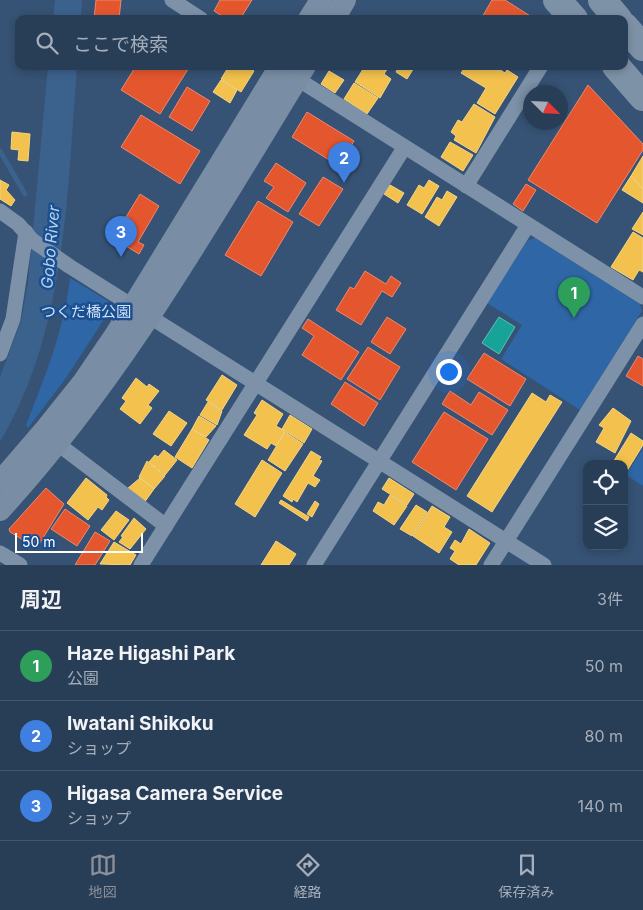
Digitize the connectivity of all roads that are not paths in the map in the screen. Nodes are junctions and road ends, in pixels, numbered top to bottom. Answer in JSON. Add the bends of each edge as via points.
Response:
{"nodes":[{"id":1,"x":172,"y":0,"type":"edge"},
{"id":2,"x":321,"y":0,"type":"edge"},
{"id":3,"x":346,"y":0,"type":"edge"},
{"id":4,"x":602,"y":0,"type":"edge"},
{"id":5,"x":196,"y":15,"type":"edge"},
{"id":6,"x":312,"y":15,"type":"edge"},
{"id":7,"x":337,"y":15,"type":"edge"},
{"id":8,"x":615,"y":15,"type":"edge"},
{"id":9,"x":628,"y":30,"type":"edge"},
{"id":10,"x":643,"y":47,"type":"edge"},
{"id":11,"x":287,"y":70,"type":"edge"},
{"id":12,"x":289,"y":70,"type":"edge"},
{"id":13,"x":538,"y":70,"type":"edge"},
{"id":14,"x":619,"y":70,"type":"edge"},
{"id":15,"x":643,"y":97,"type":"edge"},
{"id":16,"x":404,"y":148,"type":"junction"},
{"id":17,"x":466,"y":186,"type":"junction"},
{"id":18,"x":0,"y":211,"type":"edge"},
{"id":19,"x":528,"y":225,"type":"junction"},
{"id":20,"x":29,"y":236,"type":"junction"},
{"id":21,"x":643,"y":297,"type":"edge"},
{"id":22,"x":140,"y":311,"type":"junction"},
{"id":23,"x":643,"y":324,"type":"edge"},
{"id":24,"x":0,"y":353,"type":"edge"},
{"id":25,"x":255,"y":383,"type":"junction"},
{"id":26,"x":58,"y":444,"type":"junction"},
{"id":27,"x":379,"y":462,"type":"junction"},
{"id":28,"x":0,"y":482,"type":"edge"},
{"id":29,"x":0,"y":510,"type":"edge"},
{"id":30,"x":166,"y":526,"type":"junction"},
{"id":31,"x":506,"y":541,"type":"junction"},
{"id":32,"x":0,"y":553,"type":"edge"},
{"id":33,"x":20,"y":565,"type":"edge"},
{"id":34,"x":141,"y":565,"type":"edge"},
{"id":35,"x":314,"y":565,"type":"edge"},
{"id":36,"x":491,"y":565,"type":"edge"},
{"id":37,"x":544,"y":565,"type":"edge"}],
"edges":[{"from":1,"to":5,"type":"street"},
{"from":2,"to":6,"type":"street"},
{"from":3,"to":7,"type":"street"},
{"from":4,"to":8,"type":"highway"},
{"from":9,"to":10,"type":"highway"},
{"from":11,"to":22,"type":"street"},
{"from":12,"to":16,"type":"street"},
{"from":13,"to":17,"type":"street"},
{"from":14,"to":15,"type":"highway"},
{"from":16,"to":17,"type":"street"},
{"from":16,"to":25,"type":"street"},
{"from":17,"to":19,"type":"street"},
{"from":18,"to":20,"type":"street"},
{"from":19,"to":21,"type":"street"},
{"from":19,"to":27,"type":"street"},
{"from":20,"to":22,"type":"street"},
{"from":20,"to":24,"type":"street","via":[[13,319]]},
{"from":22,"to":25,"type":"street"},
{"from":22,"to":26,"type":"street","via":[[119,363]]},
{"from":22,"to":28,"type":"street"},
{"from":23,"to":31,"type":"street"},
{"from":25,"to":27,"type":"street"},
{"from":25,"to":30,"type":"street"},
{"from":26,"to":29,"type":"street"},
{"from":26,"to":30,"type":"street"},
{"from":27,"to":31,"type":"street"},
{"from":27,"to":35,"type":"street"},
{"from":30,"to":34,"type":"street"},
{"from":31,"to":36,"type":"street"},
{"from":31,"to":37,"type":"street"},
{"from":32,"to":33,"type":"street"}]}
